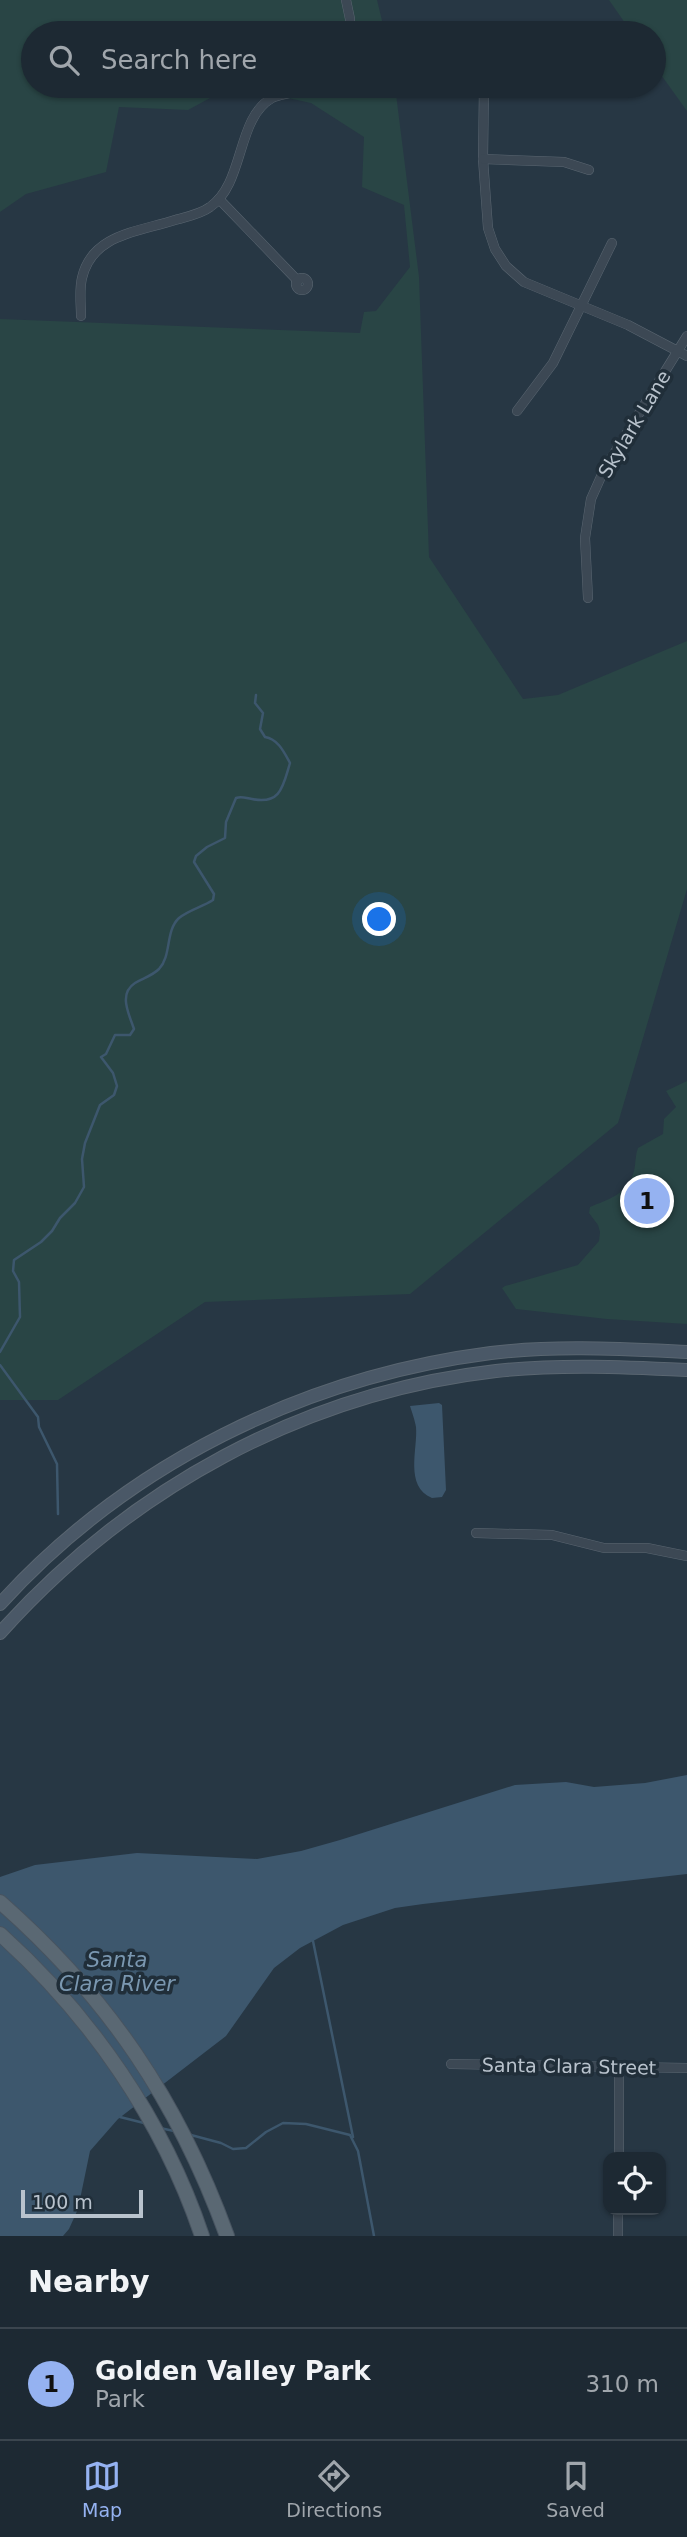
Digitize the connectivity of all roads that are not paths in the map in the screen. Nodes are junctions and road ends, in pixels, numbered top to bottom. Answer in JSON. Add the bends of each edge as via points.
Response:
{"nodes":[{"id":1,"x":346,"y":0,"type":"edge"},
{"id":2,"x":349,"y":21,"type":"edge"},
{"id":3,"x":273,"y":98,"type":"edge"},
{"id":4,"x":484,"y":98,"type":"edge"},
{"id":5,"x":483,"y":159,"type":"junction"},
{"id":6,"x":589,"y":170,"type":"dead end"},
{"id":7,"x":219,"y":199,"type":"junction"},
{"id":8,"x":612,"y":243,"type":"dead end"},
{"id":9,"x":298,"y":281,"type":"dead end"},
{"id":10,"x":582,"y":307,"type":"junction"},
{"id":11,"x":80,"y":316,"type":"dead end"},
{"id":12,"x":687,"y":336,"type":"edge"},
{"id":13,"x":683,"y":354,"type":"edge"},
{"id":14,"x":517,"y":411,"type":"dead end"},
{"id":15,"x":588,"y":598,"type":"dead end"},
{"id":16,"x":687,"y":1352,"type":"edge"},
{"id":17,"x":687,"y":1370,"type":"edge"},
{"id":18,"x":476,"y":1533,"type":"dead end"},
{"id":19,"x":687,"y":1556,"type":"edge"},
{"id":20,"x":0,"y":1604,"type":"edge"},
{"id":21,"x":0,"y":1633,"type":"edge"},
{"id":22,"x":0,"y":1902,"type":"edge"},
{"id":23,"x":0,"y":1934,"type":"edge"},
{"id":24,"x":451,"y":2064,"type":"dead end"},
{"id":25,"x":619,"y":2066,"type":"junction"},
{"id":26,"x":687,"y":2068,"type":"edge"},
{"id":27,"x":619,"y":2152,"type":"edge"},
{"id":28,"x":618,"y":2215,"type":"edge"},
{"id":29,"x":199,"y":2232,"type":"edge"},
{"id":30,"x":227,"y":2236,"type":"edge"},
{"id":31,"x":618,"y":2236,"type":"edge"}],
"edges":[{"from":1,"to":2,"type":"street"},
{"from":3,"to":7,"type":"street","via":[[250,126]]},
{"from":4,"to":5,"type":"street"},
{"from":5,"to":6,"type":"street","via":[[564,162]]},
{"from":5,"to":10,"type":"street","via":[[488,228],[506,266],[524,282]]},
{"from":7,"to":9,"type":"street"},
{"from":7,"to":11,"type":"street","via":[[210,208],[101,246],[86,265]]},
{"from":8,"to":10,"type":"street"},
{"from":10,"to":13,"type":"street"},
{"from":10,"to":14,"type":"street","via":[[553,363]]},
{"from":12,"to":13,"type":"street","name":"Skylark Lane"},
{"from":13,"to":15,"type":"street","name":"Skylark Lane","via":[[604,470],[591,499],[585,538]]},
{"from":16,"to":20,"type":"main road","via":[[549,1349],[493,1353],[412,1367],[313,1396],[208,1442],[152,1475],[63,1544]]},
{"from":17,"to":21,"type":"main road","via":[[559,1367],[495,1371],[391,1391],[302,1420],[215,1460],[125,1517],[32,1598]]},
{"from":18,"to":19,"type":"street","via":[[552,1535],[604,1548],[647,1548]]},
{"from":22,"to":30,"type":"main road","via":[[71,1971],[147,2068],[177,2119]]},
{"from":23,"to":29,"type":"main road","via":[[55,1988],[115,2063],[141,2103],[185,2192]]},
{"from":24,"to":25,"type":"street","name":"Santa Clara Street"},
{"from":25,"to":26,"type":"street","name":"Santa Clara Street"},
{"from":25,"to":27,"type":"street"},
{"from":28,"to":31,"type":"street"}]}
